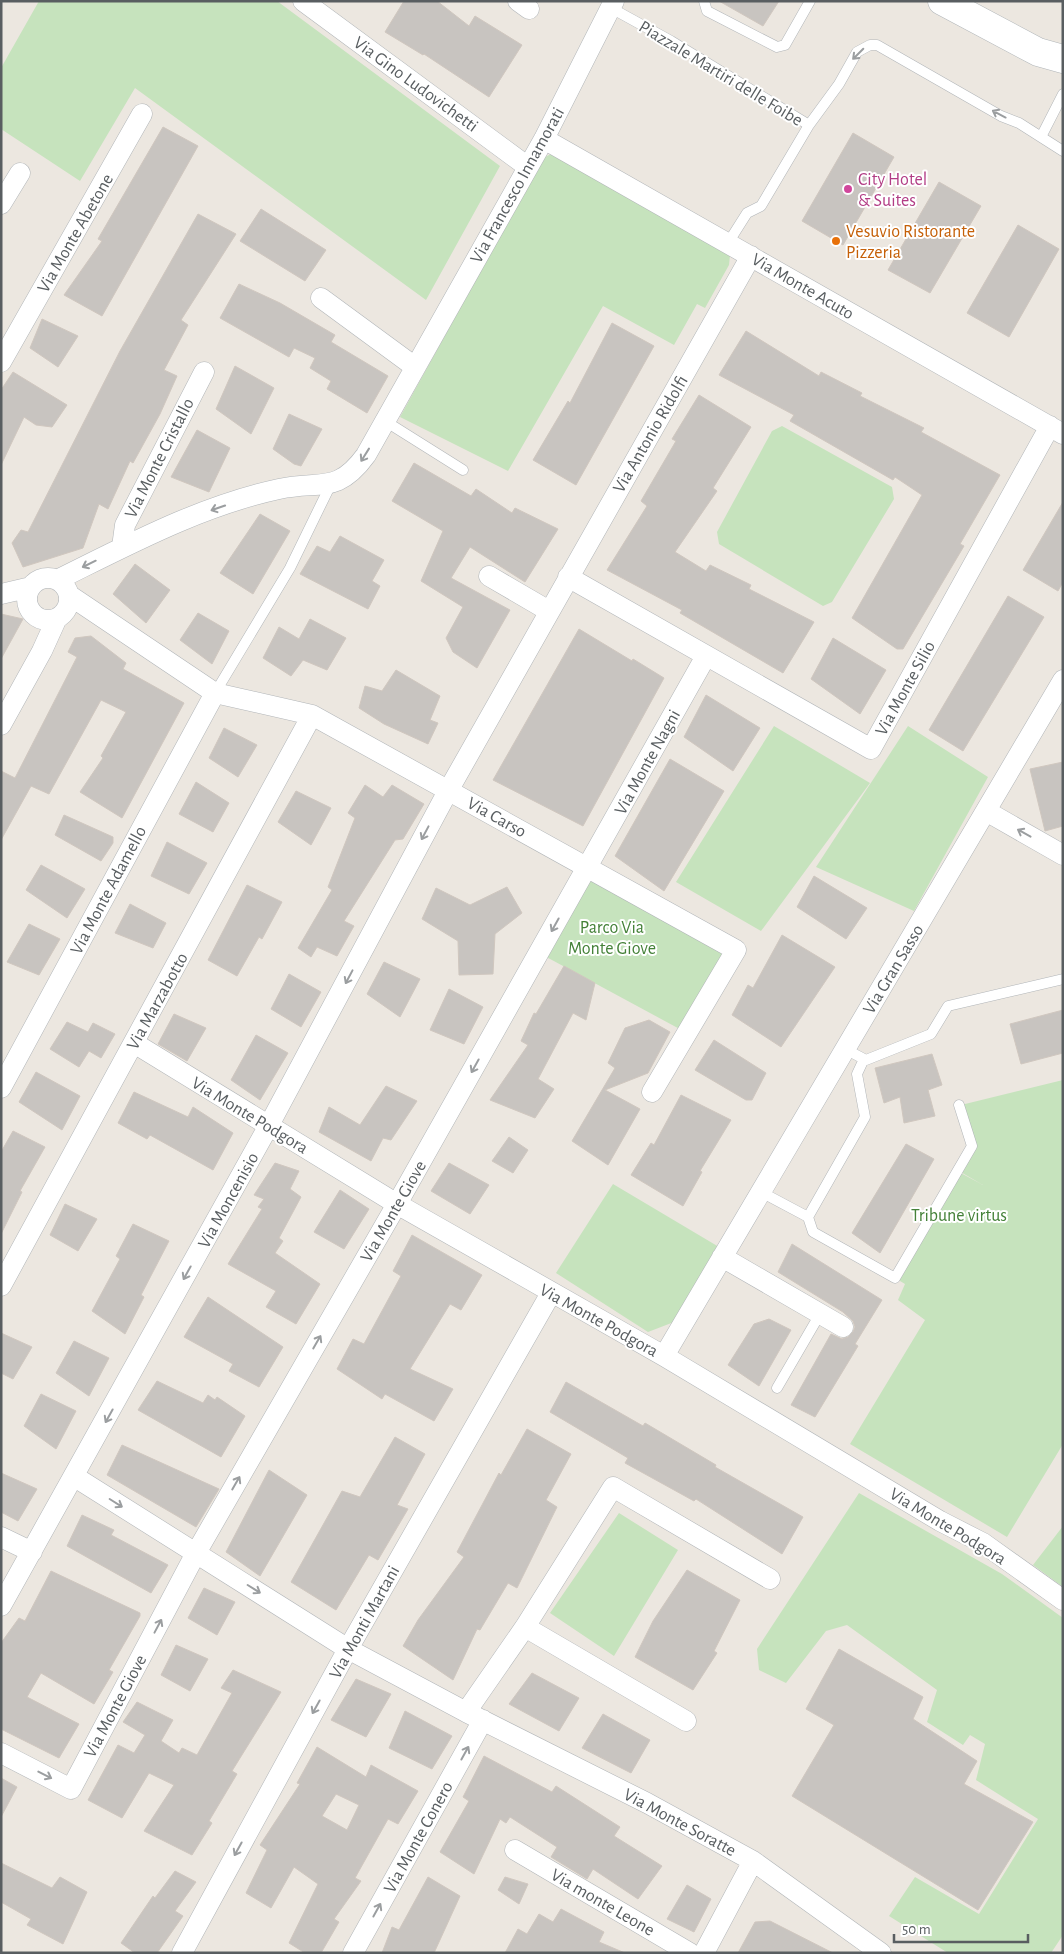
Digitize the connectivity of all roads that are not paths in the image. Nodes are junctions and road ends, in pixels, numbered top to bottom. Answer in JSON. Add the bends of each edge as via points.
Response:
{"nodes":[{"id":1,"x":303,"y":1,"type":"edge"},
{"id":2,"x":704,"y":1,"type":"edge"},
{"id":3,"x":942,"y":1,"type":"edge"},
{"id":4,"x":808,"y":2,"type":"edge"},
{"id":5,"x":613,"y":4,"type":"edge"},
{"id":6,"x":1063,"y":59,"type":"edge"},
{"id":7,"x":1063,"y":94,"type":"edge"},
{"id":8,"x":142,"y":114,"type":"dead end"},
{"id":9,"x":809,"y":125,"type":"junction"},
{"id":10,"x":1041,"y":137,"type":"junction"},
{"id":11,"x":544,"y":139,"type":"junction"},
{"id":12,"x":1063,"y":151,"type":"edge"},
{"id":13,"x":528,"y":167,"type":"junction"},
{"id":14,"x":20,"y":173,"type":"dead end"},
{"id":15,"x":1,"y":204,"type":"edge"},
{"id":16,"x":728,"y":244,"type":"junction"},
{"id":17,"x":751,"y":256,"type":"junction"},
{"id":18,"x":321,"y":298,"type":"dead end"},
{"id":19,"x":3,"y":354,"type":"edge"},
{"id":20,"x":415,"y":367,"type":"junction"},
{"id":21,"x":204,"y":372,"type":"dead end"},
{"id":22,"x":385,"y":421,"type":"junction"},
{"id":23,"x":1056,"y":430,"type":"edge"},
{"id":24,"x":463,"y":470,"type":"dead end"},
{"id":25,"x":331,"y":484,"type":"junction"},
{"id":26,"x":122,"y":547,"type":"junction"},
{"id":27,"x":489,"y":576,"type":"dead end"},
{"id":28,"x":568,"y":578,"type":"junction"},
{"id":29,"x":63,"y":587,"type":"junction"},
{"id":30,"x":1,"y":594,"type":"edge"},
{"id":31,"x":1,"y":600,"type":"edge"},
{"id":32,"x":32,"y":604,"type":"junction"},
{"id":33,"x":549,"y":611,"type":"junction"},
{"id":34,"x":60,"y":616,"type":"junction"},
{"id":35,"x":109,"y":624,"type":"junction"},
{"id":36,"x":47,"y":641,"type":"junction"},
{"id":37,"x":706,"y":656,"type":"junction"},
{"id":38,"x":1063,"y":680,"type":"edge"},
{"id":39,"x":215,"y":692,"type":"junction"},
{"id":40,"x":312,"y":715,"type":"junction"},
{"id":41,"x":1,"y":724,"type":"edge"},
{"id":42,"x":448,"y":790,"type":"junction"},
{"id":43,"x":986,"y":812,"type":"junction"},
{"id":44,"x":1063,"y":854,"type":"edge"},
{"id":45,"x":587,"y":867,"type":"junction"},
{"id":46,"x":1063,"y":979,"type":"edge"},
{"id":47,"x":134,"y":1043,"type":"junction"},
{"id":48,"x":846,"y":1049,"type":"junction"},
{"id":49,"x":864,"y":1059,"type":"junction"},
{"id":50,"x":1,"y":1088,"type":"edge"},
{"id":51,"x":652,"y":1092,"type":"dead end"},
{"id":52,"x":959,"y":1105,"type":"dead end"},
{"id":53,"x":268,"y":1126,"type":"junction"},
{"id":54,"x":761,"y":1192,"type":"junction"},
{"id":55,"x":397,"y":1204,"type":"junction"},
{"id":56,"x":808,"y":1217,"type":"junction"},
{"id":57,"x":722,"y":1257,"type":"junction"},
{"id":58,"x":1,"y":1286,"type":"edge"},
{"id":59,"x":551,"y":1293,"type":"junction"},
{"id":60,"x":820,"y":1314,"type":"junction"},
{"id":61,"x":843,"y":1327,"type":"dead end"},
{"id":62,"x":664,"y":1356,"type":"junction"},
{"id":63,"x":777,"y":1388,"type":"dead end"},
{"id":64,"x":75,"y":1477,"type":"junction"},
{"id":65,"x":1,"y":1537,"type":"edge"},
{"id":66,"x":32,"y":1552,"type":"junction"},
{"id":67,"x":196,"y":1553,"type":"junction"},
{"id":68,"x":770,"y":1579,"type":"dead end"},
{"id":69,"x":1063,"y":1600,"type":"edge"},
{"id":70,"x":1,"y":1606,"type":"edge"},
{"id":71,"x":525,"y":1627,"type":"junction"},
{"id":72,"x":348,"y":1649,"type":"junction"},
{"id":73,"x":475,"y":1716,"type":"junction"},
{"id":74,"x":686,"y":1721,"type":"dead end"},
{"id":75,"x":1,"y":1753,"type":"edge"},
{"id":76,"x":516,"y":1850,"type":"dead end"},
{"id":77,"x":753,"y":1862,"type":"junction"},
{"id":78,"x":857,"y":1946,"type":"edge"},
{"id":79,"x":182,"y":1953,"type":"edge"},
{"id":80,"x":353,"y":1953,"type":"edge"},
{"id":81,"x":690,"y":1953,"type":"edge"},
{"id":82,"x":704,"y":1953,"type":"edge"},
{"id":83,"x":881,"y":1953,"type":"edge"}],
"edges":[{"from":1,"to":13,"type":"street","name":"Via Gino Ludovichetti"},
{"from":2,"to":4,"type":"lane","via":[[707,11],[777,47],[785,45]]},
{"from":3,"to":6,"type":"main road","via":[[1038,52]]},
{"from":5,"to":9,"type":"lane","name":"Piazzale Martiri delle Foibe"},
{"from":5,"to":11,"type":"street","name":"Via Francesco Innamorati"},
{"from":7,"to":10,"type":"lane"},
{"from":8,"to":19,"type":"street","name":"Via Monte Abetone"},
{"from":10,"to":9,"type":"lane","one_way":true,"via":[[877,44],[857,52],[839,84]]},
{"from":9,"to":16,"type":"lane","name":"Piazzale Martiri delle Foibe","via":[[761,206],[747,213]]},
{"from":10,"to":12,"type":"lane"},
{"from":11,"to":13,"type":"street","name":"Via Francesco Innamorati"},
{"from":11,"to":16,"type":"street","name":"Via Monte Acuto"},
{"from":13,"to":20,"type":"street","name":"Via Francesco Innamorati"},
{"from":14,"to":15,"type":"street"},
{"from":16,"to":17,"type":"street","name":"Via Monte Acuto"},
{"from":17,"to":23,"type":"street","name":"Via Monte Acuto"},
{"from":17,"to":28,"type":"street","name":"Via Antonio Ridolfi"},
{"from":18,"to":20,"type":"street"},
{"from":20,"to":22,"type":"street","name":"Via Francesco Innamorati"},
{"from":21,"to":26,"type":"street","name":"Via Monte Cristallo","via":[[124,525]]},
{"from":22,"to":24,"type":"lane"},
{"from":22,"to":25,"type":"street","name":"Via Francesco Innamorati","one_way":true,"via":[[359,465],[342,480]]},
{"from":23,"to":37,"type":"street","name":"Via Monte Silio","via":[[871,749]]},
{"from":25,"to":26,"type":"street","name":"Via Francesco Innamorati","one_way":true,"via":[[269,492],[194,516]]},
{"from":25,"to":39,"type":"lane","via":[[290,568]]},
{"from":26,"to":29,"type":"street","name":"Via Francesco Innamorati","one_way":true},
{"from":27,"to":33,"type":"street"},
{"from":28,"to":33,"type":"street","name":"Via Antonio Ridolfi"},
{"from":28,"to":37,"type":"street","name":"Via Monte Silio"},
{"from":29,"to":32,"type":"street","name":"Via Francesco Innamorati","via":[[43,579]]},
{"from":29,"to":34,"type":"street","via":[[69,602]]},
{"from":29,"to":35,"type":"street","name":"Via Carso"},
{"from":30,"to":32,"type":"street","name":"Via Francesco Innamorati"},
{"from":31,"to":32,"type":"street","name":"Via Francesco Innamorati"},
{"from":32,"to":34,"type":"street","name":"Via Francesco Innamorati","via":[[44,619]]},
{"from":32,"to":36,"type":"street"},
{"from":33,"to":42,"type":"street","name":"Via Antonio Ridolfi"},
{"from":34,"to":35,"type":"street","name":"Via Carso"},
{"from":34,"to":36,"type":"street"},
{"from":35,"to":39,"type":"street","name":"Via Carso"},
{"from":36,"to":41,"type":"street"},
{"from":37,"to":45,"type":"street","name":"Via Monte Nagni"},
{"from":38,"to":43,"type":"street","name":"Via Gran Sasso"},
{"from":39,"to":40,"type":"street","name":"Via Carso"},
{"from":39,"to":50,"type":"street","name":"Via Monte Adamello"},
{"from":40,"to":42,"type":"street","name":"Via Carso"},
{"from":40,"to":47,"type":"street","name":"Via Marzabotto"},
{"from":42,"to":45,"type":"street","name":"Via Carso"},
{"from":42,"to":53,"type":"street","name":"Via Moncenisio","one_way":true},
{"from":44,"to":43,"type":"street","one_way":true},
{"from":43,"to":48,"type":"street","name":"Via Gran Sasso"},
{"from":45,"to":51,"type":"street","name":"Via Carso","via":[[736,950]]},
{"from":45,"to":55,"type":"street","name":"Via Monte Giove","one_way":true},
{"from":46,"to":49,"type":"lane","via":[[948,1006],[931,1034]]},
{"from":47,"to":53,"type":"street","name":"Via Monte Podgora"},
{"from":47,"to":58,"type":"street","name":"Via Marzabotto"},
{"from":48,"to":49,"type":"lane"},
{"from":48,"to":54,"type":"street","name":"Via Gran Sasso"},
{"from":49,"to":56,"type":"lane","via":[[857,1074],[865,1117]]},
{"from":52,"to":56,"type":"lane","via":[[972,1146],[895,1278],[813,1232]]},
{"from":53,"to":55,"type":"street","name":"Via Monte Podgora"},
{"from":53,"to":64,"type":"street","name":"Via Moncenisio","one_way":true},
{"from":54,"to":56,"type":"lane"},
{"from":54,"to":57,"type":"street","name":"Via Gran Sasso"},
{"from":55,"to":59,"type":"street","name":"Via Monte Podgora"},
{"from":67,"to":55,"type":"street","name":"Via Monte Giove","one_way":true},
{"from":57,"to":60,"type":"street"},
{"from":57,"to":62,"type":"street","name":"Via Gran Sasso"},
{"from":59,"to":62,"type":"street","name":"Via Monte Podgora"},
{"from":59,"to":72,"type":"street","name":"Via Monti Martani"},
{"from":60,"to":61,"type":"street"},
{"from":60,"to":63,"type":"lane"},
{"from":62,"to":69,"type":"street","name":"Via Monte Podgora","via":[[983,1544]]},
{"from":64,"to":66,"type":"street","name":"Via Moncenisio"},
{"from":64,"to":67,"type":"street","one_way":true},
{"from":65,"to":66,"type":"street"},
{"from":66,"to":70,"type":"street","name":"Via Moncenisio"},
{"from":67,"to":72,"type":"street","one_way":true},
{"from":75,"to":67,"type":"street","name":"Via Monte Giove","one_way":true,"via":[[72,1789]]},
{"from":68,"to":71,"type":"street","via":[[613,1487]]},
{"from":71,"to":73,"type":"street"},
{"from":71,"to":74,"type":"street"},
{"from":72,"to":73,"type":"street","name":"Via Monte Soratte"},
{"from":72,"to":79,"type":"street","name":"Via Monti Martani","one_way":true},
{"from":73,"to":77,"type":"street","name":"Via Monte Soratte","via":[[647,1803]]},
{"from":80,"to":73,"type":"street","name":"Via Monte Conero","one_way":true},
{"from":76,"to":81,"type":"street","name":"Via monte Leone"},
{"from":77,"to":78,"type":"street","name":"Via Monte Soratte"},
{"from":77,"to":82,"type":"street"},
{"from":78,"to":83,"type":"street","name":"Via Monte Soratte"}]}
